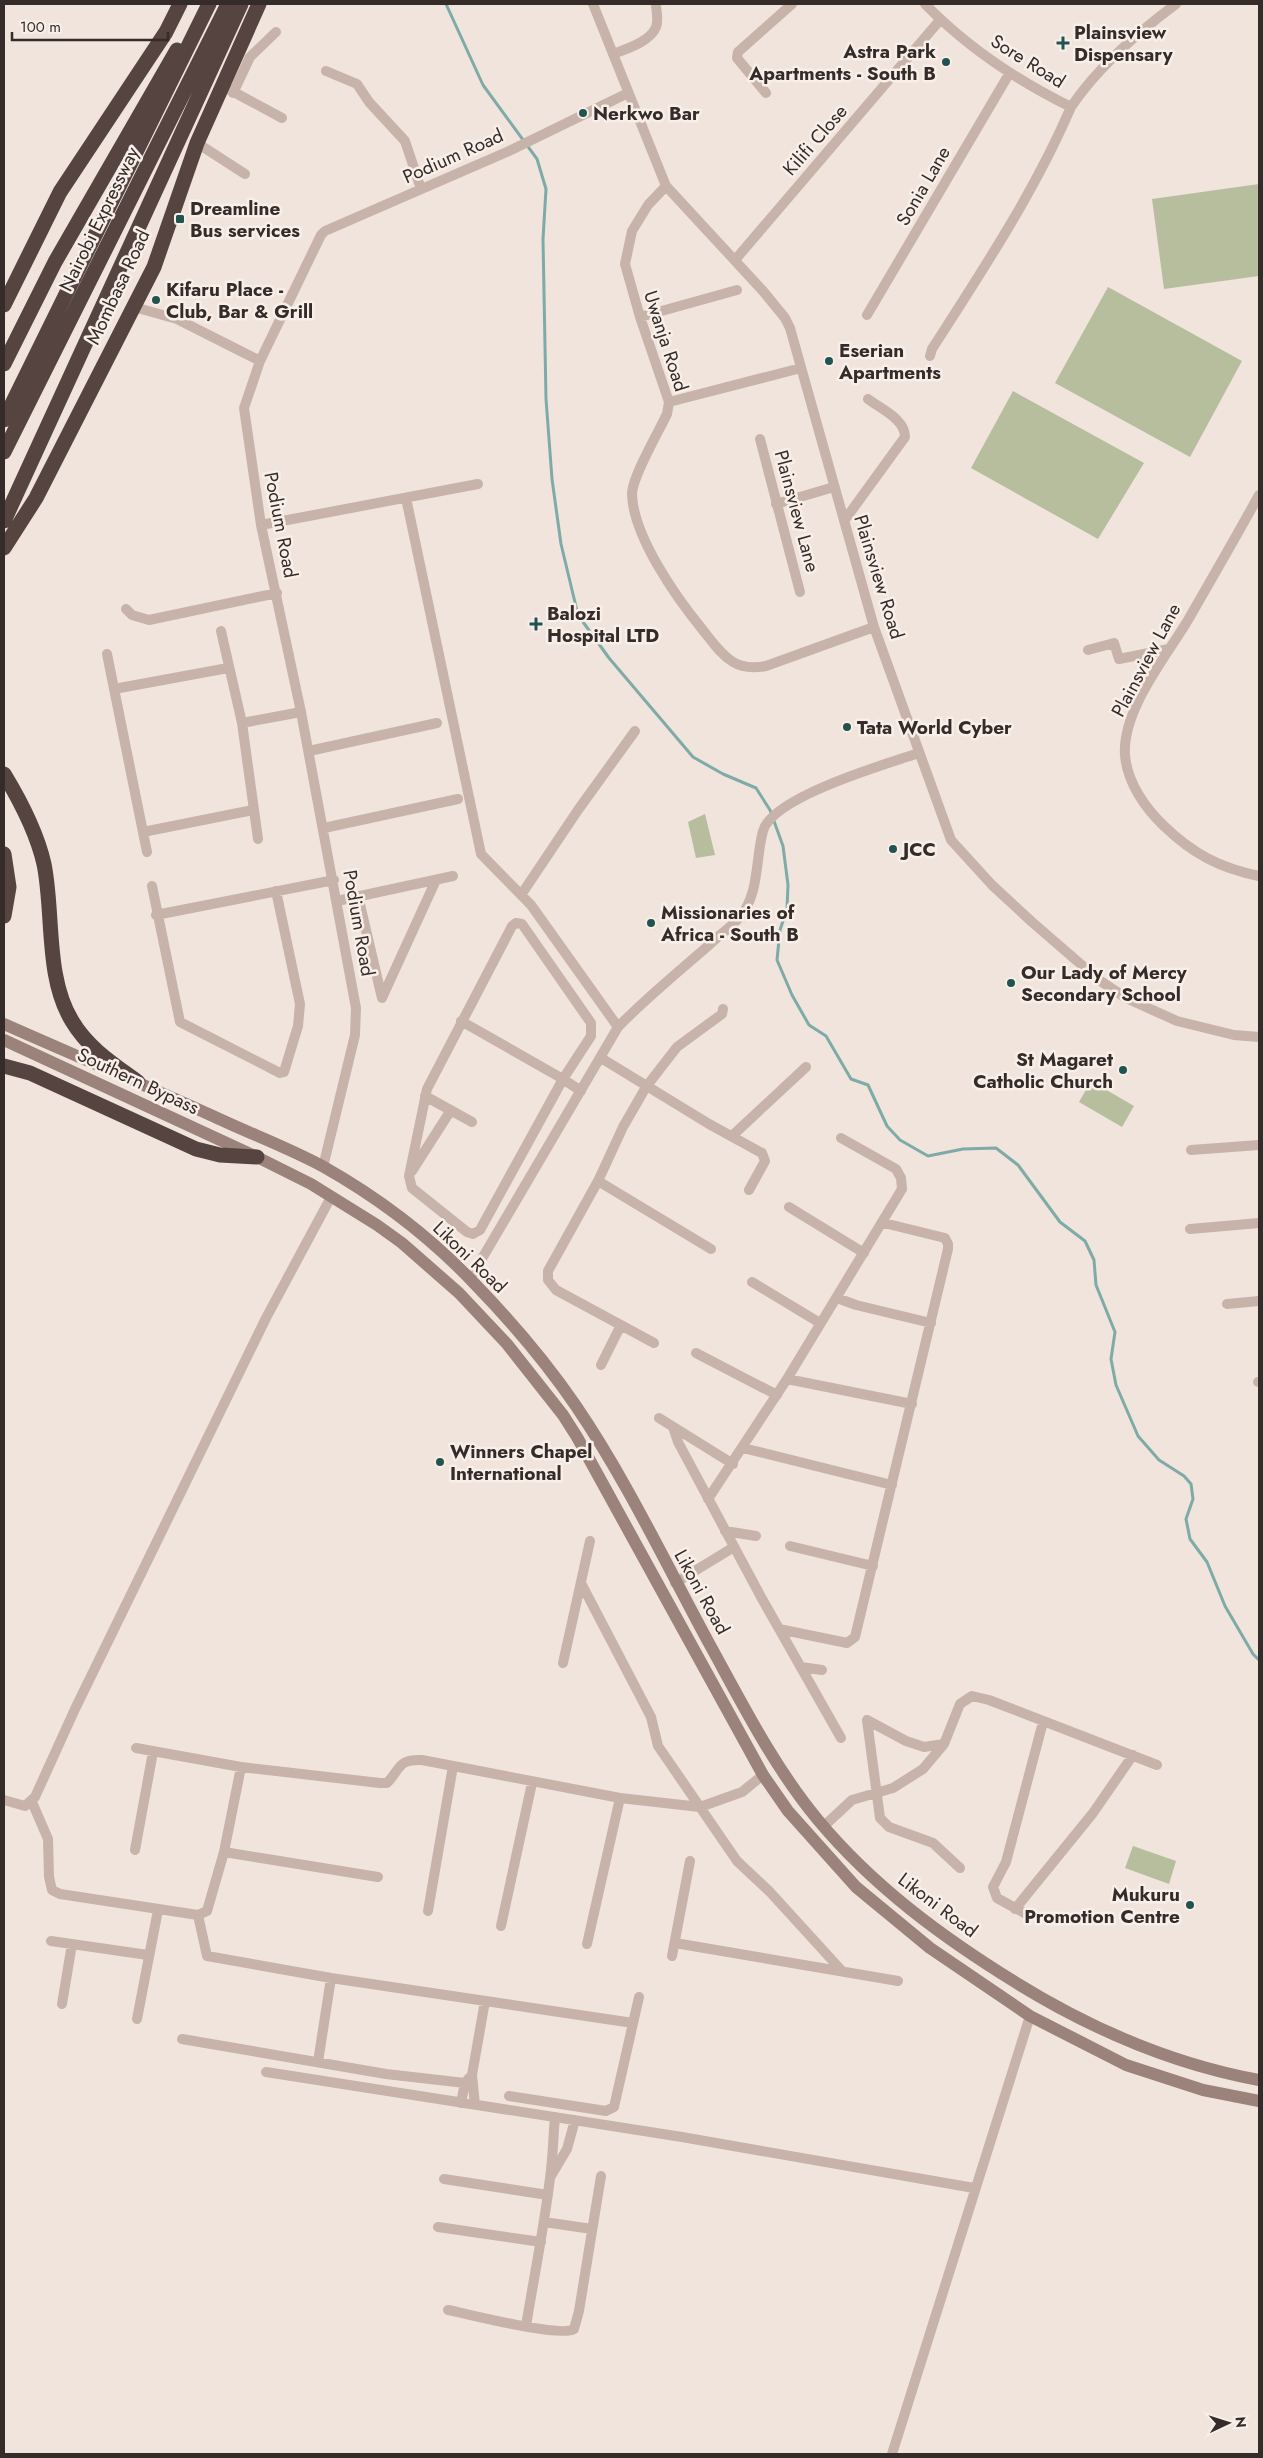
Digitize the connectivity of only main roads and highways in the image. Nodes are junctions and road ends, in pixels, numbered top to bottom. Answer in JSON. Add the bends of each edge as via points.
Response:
{"nodes":[{"id":1,"x":180,"y":4,"type":"edge"},
{"id":2,"x":208,"y":4,"type":"edge"},
{"id":3,"x":228,"y":4,"type":"edge"},
{"id":4,"x":241,"y":4,"type":"edge"},
{"id":5,"x":259,"y":4,"type":"edge"},
{"id":6,"x":4,"y":304,"type":"edge"},
{"id":7,"x":4,"y":364,"type":"edge"},
{"id":8,"x":4,"y":420,"type":"edge"},
{"id":9,"x":4,"y":452,"type":"edge"},
{"id":10,"x":4,"y":521,"type":"edge"},
{"id":11,"x":4,"y":548,"type":"edge"},
{"id":12,"x":4,"y":774,"type":"edge"},
{"id":13,"x":4,"y":854,"type":"edge"},
{"id":14,"x":4,"y":916,"type":"edge"},
{"id":15,"x":4,"y":1024,"type":"edge"},
{"id":16,"x":4,"y":1040,"type":"edge"},
{"id":17,"x":4,"y":1066,"type":"edge"},
{"id":18,"x":138,"y":1082,"type":"junction"},
{"id":19,"x":258,"y":1157,"type":"junction"},
{"id":20,"x":470,"y":1279,"type":"junction"},
{"id":21,"x":459,"y":1293,"type":"junction"},
{"id":22,"x":1259,"y":2080,"type":"edge"},
{"id":23,"x":1259,"y":2101,"type":"edge"}],
"edges":[{"from":1,"to":6,"type":"highway","via":[[166,32],[60,192]]},
{"from":2,"to":7,"type":"highway","via":[[154,87],[55,262]]},
{"from":2,"to":8,"type":"highway","name":"Nairobi Expressway"},
{"from":3,"to":9,"type":"highway","name":"Nairobi Expressway"},
{"from":4,"to":10,"type":"highway"},
{"from":5,"to":11,"type":"highway","name":"Mombasa Road","via":[[228,89],[197,143],[154,267],[36,498]]},
{"from":12,"to":18,"type":"highway","via":[[30,820],[44,864],[61,999],[71,1020],[94,1050]]},
{"from":13,"to":14,"type":"highway","via":[[9,887]]},
{"from":15,"to":18,"type":"main road","name":"Southern Bypass"},
{"from":16,"to":19,"type":"main road","name":"Southern Bypass"},
{"from":17,"to":19,"type":"highway","via":[[30,1073],[196,1149],[220,1155]]},
{"from":18,"to":20,"type":"main road","name":"Likoni Road","via":[[323,1167],[388,1209]]},
{"from":19,"to":21,"type":"main road","name":"Likoni Road","via":[[377,1225]]},
{"from":20,"to":21,"type":"main road"},
{"from":20,"to":22,"type":"main road","name":"Likoni Road","via":[[520,1335],[575,1405],[778,1764],[824,1826],[866,1872],[895,1898],[989,1966],[1076,2019],[1166,2056]]},
{"from":21,"to":23,"type":"main road","name":"Likoni Road","via":[[507,1344],[563,1415],[763,1775],[794,1818],[856,1887],[930,1948],[1030,2016],[1126,2066],[1203,2090]]}]}
